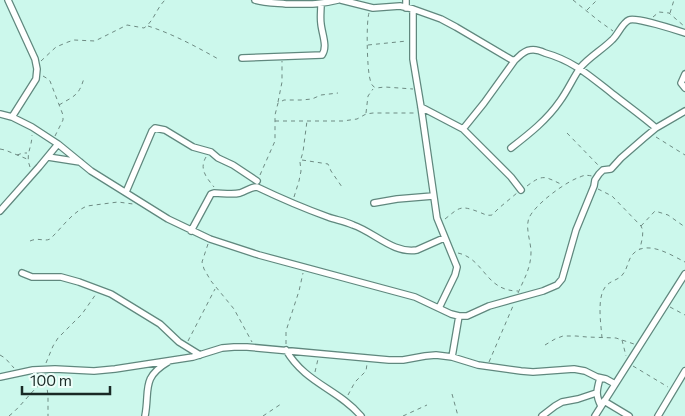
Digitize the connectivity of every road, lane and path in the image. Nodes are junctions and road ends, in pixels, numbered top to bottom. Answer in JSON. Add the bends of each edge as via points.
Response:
{"nodes":[{"id":1,"x":8,"y":0,"type":"edge"},
{"id":2,"x":165,"y":0,"type":"edge"},
{"id":3,"x":255,"y":0,"type":"edge"},
{"id":4,"x":339,"y":0,"type":"edge"},
{"id":5,"x":406,"y":0,"type":"edge"},
{"id":6,"x":573,"y":0,"type":"edge"},
{"id":7,"x":597,"y":0,"type":"edge"},
{"id":8,"x":674,"y":0,"type":"edge"},
{"id":9,"x":320,"y":4,"type":"junction"},
{"id":10,"x":372,"y":8,"type":"junction"},
{"id":11,"x":410,"y":8,"type":"junction"},
{"id":12,"x":587,"y":11,"type":"junction"},
{"id":13,"x":669,"y":13,"type":"junction"},
{"id":14,"x":648,"y":22,"type":"junction"},
{"id":15,"x":147,"y":26,"type":"junction"},
{"id":16,"x":685,"y":27,"type":"edge"},
{"id":17,"x":685,"y":33,"type":"edge"},
{"id":18,"x":618,"y":34,"type":"junction"},
{"id":19,"x":412,"y":41,"type":"junction"},
{"id":20,"x":368,"y":45,"type":"junction"},
{"id":21,"x":281,"y":56,"type":"junction"},
{"id":22,"x":242,"y":58,"type":"dead end"},
{"id":23,"x":220,"y":60,"type":"dead end"},
{"id":24,"x":515,"y":60,"type":"junction"},
{"id":25,"x":36,"y":65,"type":"junction"},
{"id":26,"x":580,"y":68,"type":"junction"},
{"id":27,"x":685,"y":74,"type":"edge"},
{"id":28,"x":37,"y":75,"type":"junction"},
{"id":29,"x":84,"y":78,"type":"dead end"},
{"id":30,"x":374,"y":88,"type":"junction"},
{"id":31,"x":685,"y":88,"type":"edge"},
{"id":32,"x":418,"y":89,"type":"junction"},
{"id":33,"x":338,"y":93,"type":"dead end"},
{"id":34,"x":278,"y":103,"type":"junction"},
{"id":35,"x":59,"y":105,"type":"junction"},
{"id":36,"x":422,"y":110,"type":"junction"},
{"id":37,"x":685,"y":111,"type":"edge"},
{"id":38,"x":0,"y":114,"type":"edge"},
{"id":39,"x":366,"y":114,"type":"junction"},
{"id":40,"x":12,"y":117,"type":"junction"},
{"id":41,"x":307,"y":120,"type":"junction"},
{"id":42,"x":275,"y":121,"type":"junction"},
{"id":43,"x":32,"y":127,"type":"junction"},
{"id":44,"x":656,"y":128,"type":"junction"},
{"id":45,"x":462,"y":129,"type":"junction"},
{"id":46,"x":568,"y":133,"type":"dead end"},
{"id":47,"x":650,"y":133,"type":"junction"},
{"id":48,"x":55,"y":142,"type":"junction"},
{"id":49,"x":510,"y":148,"type":"dead end"},
{"id":50,"x":0,"y":149,"type":"edge"},
{"id":51,"x":211,"y":152,"type":"junction"},
{"id":52,"x":28,"y":153,"type":"junction"},
{"id":53,"x":16,"y":155,"type":"junction"},
{"id":54,"x":685,"y":155,"type":"edge"},
{"id":55,"x":48,"y":157,"type":"junction"},
{"id":56,"x":27,"y":159,"type":"junction"},
{"id":57,"x":301,"y":160,"type":"junction"},
{"id":58,"x":80,"y":162,"type":"junction"},
{"id":59,"x":602,"y":170,"type":"junction"},
{"id":60,"x":33,"y":174,"type":"junction"},
{"id":61,"x":597,"y":176,"type":"dead end"},
{"id":62,"x":257,"y":181,"type":"joint"},
{"id":63,"x":564,"y":186,"type":"junction"},
{"id":64,"x":594,"y":186,"type":"junction"},
{"id":65,"x":342,"y":187,"type":"dead end"},
{"id":66,"x":521,"y":190,"type":"junction"},
{"id":67,"x":126,"y":192,"type":"junction"},
{"id":68,"x":219,"y":193,"type":"junction"},
{"id":69,"x":433,"y":196,"type":"junction"},
{"id":70,"x":292,"y":203,"type":"junction"},
{"id":71,"x":374,"y":203,"type":"dead end"},
{"id":72,"x":137,"y":205,"type":"dead end"},
{"id":73,"x":0,"y":211,"type":"edge"},
{"id":74,"x":439,"y":224,"type":"junction"},
{"id":75,"x":641,"y":226,"type":"junction"},
{"id":76,"x":685,"y":226,"type":"edge"},
{"id":77,"x":191,"y":231,"type":"junction"},
{"id":78,"x":444,"y":238,"type":"junction"},
{"id":79,"x":210,"y":239,"type":"junction"},
{"id":80,"x":30,"y":241,"type":"dead end"},
{"id":81,"x":640,"y":250,"type":"junction"},
{"id":82,"x":452,"y":254,"type":"junction"},
{"id":83,"x":685,"y":262,"type":"edge"},
{"id":84,"x":304,"y":267,"type":"junction"},
{"id":85,"x":22,"y":273,"type":"dead end"},
{"id":86,"x":685,"y":274,"type":"edge"},
{"id":87,"x":216,"y":288,"type":"junction"},
{"id":88,"x":99,"y":289,"type":"junction"},
{"id":89,"x":519,"y":291,"type":"junction"},
{"id":90,"x":516,"y":298,"type":"junction"},
{"id":91,"x":666,"y":304,"type":"junction"},
{"id":92,"x":439,"y":308,"type":"junction"},
{"id":93,"x":459,"y":316,"type":"junction"},
{"id":94,"x":685,"y":316,"type":"edge"},
{"id":95,"x":602,"y":338,"type":"junction"},
{"id":96,"x":622,"y":339,"type":"junction"},
{"id":97,"x":545,"y":345,"type":"dead end"},
{"id":98,"x":186,"y":346,"type":"junction"},
{"id":99,"x":639,"y":346,"type":"junction"},
{"id":100,"x":256,"y":348,"type":"junction"},
{"id":101,"x":286,"y":350,"type":"junction"},
{"id":102,"x":319,"y":353,"type":"junction"},
{"id":103,"x":0,"y":355,"type":"edge"},
{"id":104,"x":200,"y":355,"type":"junction"},
{"id":105,"x":368,"y":358,"type":"junction"},
{"id":106,"x":452,"y":358,"type":"junction"},
{"id":107,"x":169,"y":361,"type":"junction"},
{"id":108,"x":628,"y":364,"type":"junction"},
{"id":109,"x":487,"y":366,"type":"junction"},
{"id":110,"x":44,"y":369,"type":"junction"},
{"id":111,"x":685,"y":371,"type":"edge"},
{"id":112,"x":18,"y":373,"type":"junction"},
{"id":113,"x":0,"y":377,"type":"edge"},
{"id":114,"x":600,"y":378,"type":"junction"},
{"id":115,"x":312,"y":379,"type":"junction"},
{"id":116,"x":46,"y":380,"type":"junction"},
{"id":117,"x":615,"y":384,"type":"junction"},
{"id":118,"x":673,"y":390,"type":"junction"},
{"id":119,"x":596,"y":393,"type":"junction"},
{"id":120,"x":452,"y":394,"type":"dead end"},
{"id":121,"x":345,"y":401,"type":"junction"},
{"id":122,"x":602,"y":403,"type":"junction"},
{"id":123,"x":281,"y":404,"type":"dead end"},
{"id":124,"x":427,"y":405,"type":"dead end"},
{"id":125,"x":9,"y":416,"type":"edge"},
{"id":126,"x":48,"y":416,"type":"edge"},
{"id":127,"x":145,"y":416,"type":"edge"},
{"id":128,"x":263,"y":416,"type":"edge"},
{"id":129,"x":361,"y":416,"type":"edge"},
{"id":130,"x":403,"y":416,"type":"edge"},
{"id":131,"x":458,"y":416,"type":"edge"},
{"id":132,"x":542,"y":416,"type":"edge"},
{"id":133,"x":595,"y":416,"type":"edge"},
{"id":134,"x":628,"y":416,"type":"edge"},
{"id":135,"x":658,"y":416,"type":"edge"}],
"edges":[{"from":1,"to":25,"type":"street"},
{"from":2,"to":15,"type":"path"},
{"from":3,"to":9,"type":"street"},
{"from":4,"to":9,"type":"street"},
{"from":4,"to":10,"type":"street"},
{"from":5,"to":11,"type":"street"},
{"from":6,"to":12,"type":"path"},
{"from":7,"to":12,"type":"path"},
{"from":8,"to":13,"type":"path"},
{"from":9,"to":21,"type":"street","via":[[323,54]]},
{"from":10,"to":11,"type":"street"},
{"from":10,"to":20,"type":"path","via":[[368,17]]},
{"from":11,"to":19,"type":"street"},
{"from":11,"to":24,"type":"street","via":[[440,19]]},
{"from":12,"to":18,"type":"path"},
{"from":13,"to":14,"type":"path","via":[[660,12]]},
{"from":13,"to":16,"type":"path"},
{"from":14,"to":17,"type":"street"},
{"from":14,"to":18,"type":"street","via":[[631,19]]},
{"from":15,"to":23,"type":"path","via":[[162,30]]},
{"from":15,"to":25,"type":"path","via":[[128,25],[95,41],[68,42],[56,47]]},
{"from":18,"to":26,"type":"street"},
{"from":19,"to":20,"type":"path"},
{"from":19,"to":32,"type":"street"},
{"from":20,"to":30,"type":"path","via":[[368,72]]},
{"from":21,"to":22,"type":"street"},
{"from":21,"to":34,"type":"path"},
{"from":24,"to":26,"type":"street","via":[[522,53],[538,50]]},
{"from":24,"to":45,"type":"street"},
{"from":25,"to":28,"type":"street"},
{"from":26,"to":44,"type":"street"},
{"from":26,"to":49,"type":"street","via":[[552,111]]},
{"from":27,"to":31,"type":"street","via":[[681,83]]},
{"from":28,"to":35,"type":"path","via":[[48,79]]},
{"from":28,"to":40,"type":"street"},
{"from":29,"to":35,"type":"path","via":[[77,94]]},
{"from":30,"to":32,"type":"path"},
{"from":30,"to":39,"type":"path","via":[[368,96]]},
{"from":32,"to":36,"type":"street"},
{"from":33,"to":34,"type":"path"},
{"from":34,"to":42,"type":"path"},
{"from":35,"to":48,"type":"path","via":[[64,120]]},
{"from":36,"to":39,"type":"path"},
{"from":36,"to":45,"type":"street"},
{"from":36,"to":69,"type":"street"},
{"from":37,"to":44,"type":"street"},
{"from":38,"to":40,"type":"street"},
{"from":39,"to":41,"type":"path","via":[[343,121]]},
{"from":40,"to":43,"type":"street"},
{"from":41,"to":42,"type":"path"},
{"from":41,"to":57,"type":"path"},
{"from":42,"to":62,"type":"path","via":[[275,141]]},
{"from":43,"to":48,"type":"street"},
{"from":43,"to":52,"type":"path"},
{"from":44,"to":47,"type":"street"},
{"from":45,"to":66,"type":"street"},
{"from":46,"to":59,"type":"path"},
{"from":47,"to":54,"type":"path"},
{"from":47,"to":59,"type":"street","via":[[611,169]]},
{"from":48,"to":55,"type":"street"},
{"from":48,"to":58,"type":"street"},
{"from":50,"to":53,"type":"path"},
{"from":51,"to":62,"type":"street"},
{"from":51,"to":67,"type":"street","via":[[155,128]]},
{"from":51,"to":68,"type":"path","via":[[204,159],[203,171]]},
{"from":52,"to":53,"type":"path"},
{"from":52,"to":56,"type":"path"},
{"from":53,"to":56,"type":"path"},
{"from":55,"to":58,"type":"street"},
{"from":55,"to":60,"type":"street"},
{"from":56,"to":60,"type":"path"},
{"from":57,"to":65,"type":"path","via":[[328,164]]},
{"from":57,"to":70,"type":"path","via":[[299,182]]},
{"from":58,"to":67,"type":"street"},
{"from":59,"to":64,"type":"street"},
{"from":60,"to":73,"type":"street"},
{"from":61,"to":63,"type":"path","via":[[585,175]]},
{"from":63,"to":66,"type":"path","via":[[538,178]]},
{"from":63,"to":89,"type":"path","via":[[544,199],[530,217],[531,262]]},
{"from":64,"to":75,"type":"path","via":[[612,196]]},
{"from":64,"to":90,"type":"street","via":[[576,230],[562,279],[543,291]]},
{"from":66,"to":74,"type":"path","via":[[492,215],[486,216],[463,207]]},
{"from":67,"to":77,"type":"street"},
{"from":68,"to":70,"type":"street","via":[[237,194],[257,187]]},
{"from":68,"to":77,"type":"street","via":[[212,194]]},
{"from":69,"to":71,"type":"street"},
{"from":69,"to":74,"type":"street"},
{"from":70,"to":78,"type":"street","via":[[364,229],[386,243],[405,249],[416,250]]},
{"from":72,"to":80,"type":"path","via":[[118,202],[87,206],[64,223],[50,239]]},
{"from":74,"to":78,"type":"street"},
{"from":75,"to":76,"type":"path","via":[[655,211]]},
{"from":75,"to":81,"type":"path"},
{"from":77,"to":79,"type":"street"},
{"from":78,"to":82,"type":"street"},
{"from":79,"to":84,"type":"street"},
{"from":79,"to":87,"type":"path","via":[[202,264]]},
{"from":81,"to":83,"type":"path","via":[[653,248]]},
{"from":81,"to":95,"type":"path","via":[[632,255],[620,277],[603,290],[600,304]]},
{"from":82,"to":89,"type":"path","via":[[459,253],[470,259],[498,286]]},
{"from":82,"to":92,"type":"street","via":[[457,271]]},
{"from":84,"to":92,"type":"street","via":[[415,297]]},
{"from":84,"to":101,"type":"path","via":[[286,331]]},
{"from":85,"to":88,"type":"street","via":[[32,277],[61,278]]},
{"from":86,"to":91,"type":"street"},
{"from":87,"to":98,"type":"path"},
{"from":87,"to":100,"type":"path","via":[[234,309]]},
{"from":88,"to":98,"type":"street","via":[[160,324]]},
{"from":88,"to":110,"type":"path","via":[[82,314],[58,338]]},
{"from":89,"to":90,"type":"path"},
{"from":90,"to":93,"type":"street"},
{"from":90,"to":109,"type":"path"},
{"from":91,"to":94,"type":"path"},
{"from":91,"to":99,"type":"street"},
{"from":92,"to":93,"type":"street"},
{"from":93,"to":106,"type":"street"},
{"from":95,"to":96,"type":"path"},
{"from":95,"to":97,"type":"path","via":[[563,336]]},
{"from":96,"to":99,"type":"path"},
{"from":96,"to":108,"type":"path"},
{"from":98,"to":104,"type":"street"},
{"from":99,"to":108,"type":"street"},
{"from":100,"to":101,"type":"street"},
{"from":100,"to":104,"type":"street","via":[[222,348]]},
{"from":101,"to":102,"type":"street"},
{"from":101,"to":115,"type":"street","via":[[295,364]]},
{"from":102,"to":105,"type":"street"},
{"from":102,"to":115,"type":"path"},
{"from":103,"to":112,"type":"path"},
{"from":104,"to":107,"type":"street"},
{"from":105,"to":106,"type":"street"},
{"from":105,"to":121,"type":"path","via":[[366,370]]},
{"from":106,"to":109,"type":"street"},
{"from":107,"to":110,"type":"street","via":[[94,371]]},
{"from":107,"to":127,"type":"street","via":[[157,368],[150,381]]},
{"from":108,"to":117,"type":"street"},
{"from":108,"to":118,"type":"path"},
{"from":109,"to":114,"type":"street","via":[[532,372],[574,369]]},
{"from":110,"to":112,"type":"street"},
{"from":110,"to":116,"type":"path"},
{"from":111,"to":118,"type":"street"},
{"from":112,"to":113,"type":"street"},
{"from":114,"to":117,"type":"street"},
{"from":114,"to":119,"type":"street"},
{"from":115,"to":121,"type":"street"},
{"from":116,"to":125,"type":"path"},
{"from":116,"to":126,"type":"path"},
{"from":117,"to":122,"type":"street"},
{"from":118,"to":135,"type":"street"},
{"from":119,"to":122,"type":"street"},
{"from":119,"to":132,"type":"street","via":[[562,402]]},
{"from":120,"to":131,"type":"path"},
{"from":121,"to":129,"type":"street"},
{"from":122,"to":133,"type":"street"},
{"from":122,"to":134,"type":"street"},
{"from":123,"to":128,"type":"path"},
{"from":124,"to":130,"type":"path"}]}
